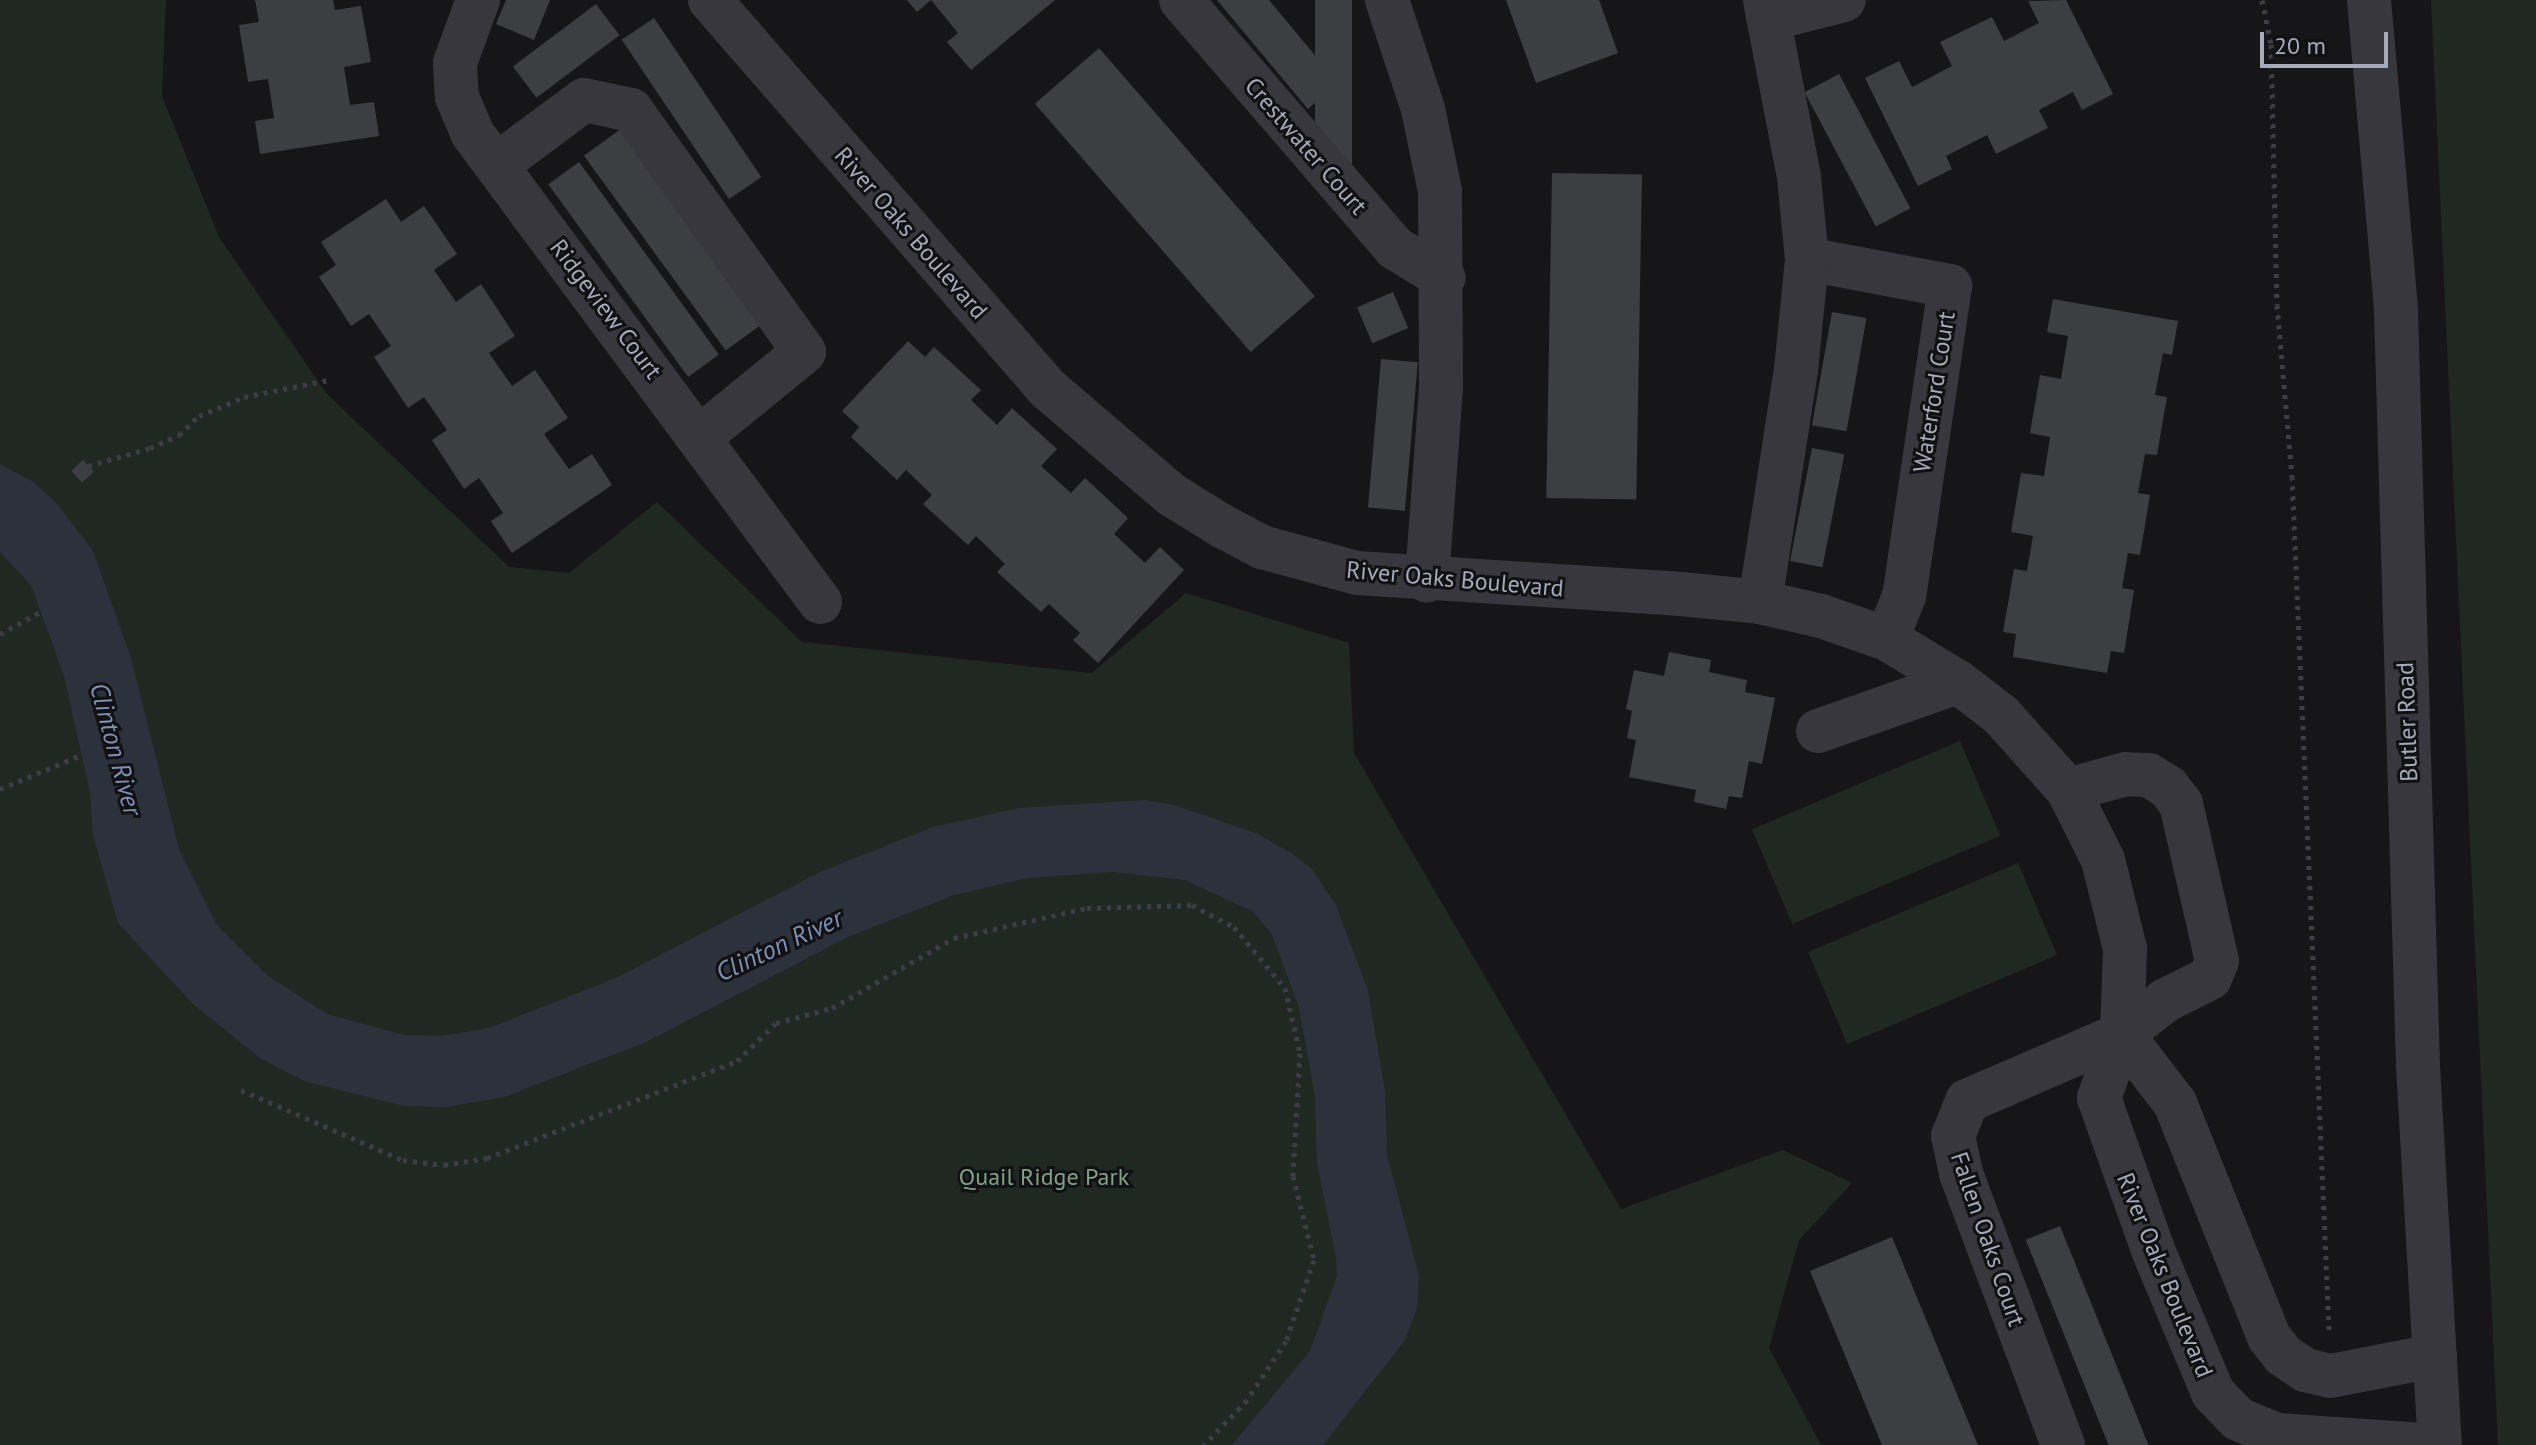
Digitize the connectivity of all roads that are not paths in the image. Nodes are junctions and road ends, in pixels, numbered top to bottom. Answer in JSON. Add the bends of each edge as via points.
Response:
{"nodes":[{"id":1,"x":478,"y":0,"type":"edge"},
{"id":2,"x":710,"y":0,"type":"edge"},
{"id":3,"x":1181,"y":0,"type":"edge"},
{"id":4,"x":1387,"y":0,"type":"edge"},
{"id":5,"x":1844,"y":0,"type":"edge"},
{"id":6,"x":2369,"y":0,"type":"edge"},
{"id":7,"x":1767,"y":9,"type":"edge"},
{"id":8,"x":498,"y":164,"type":"junction"},
{"id":9,"x":1807,"y":259,"type":"junction"},
{"id":10,"x":1444,"y":278,"type":"junction"},
{"id":11,"x":701,"y":436,"type":"junction"},
{"id":12,"x":1427,"y":580,"type":"junction"},
{"id":13,"x":820,"y":602,"type":"dead end"},
{"id":14,"x":1760,"y":602,"type":"junction"},
{"id":15,"x":1887,"y":639,"type":"junction"},
{"id":16,"x":1958,"y":682,"type":"junction"},
{"id":17,"x":1818,"y":731,"type":"dead end"},
{"id":18,"x":2068,"y":790,"type":"junction"},
{"id":19,"x":2122,"y":1034,"type":"junction"},
{"id":20,"x":2435,"y":1356,"type":"junction"},
{"id":21,"x":2063,"y":1445,"type":"edge"},
{"id":22,"x":2424,"y":1445,"type":"edge"},
{"id":23,"x":2440,"y":1445,"type":"edge"}],
"edges":[{"from":1,"to":8,"type":"street","name":"Ridgeview Court","via":[[455,63],[457,97],[472,133]]},
{"from":2,"to":12,"type":"street","name":"River Oaks Boulevard","via":[[1047,388],[1160,485],[1262,547],[1357,573]]},
{"from":3,"to":10,"type":"street","name":"Crestwater Court","via":[[1395,248]]},
{"from":4,"to":10,"type":"street","via":[[1423,109],[1440,191]]},
{"from":5,"to":7,"type":"street"},
{"from":6,"to":20,"type":"street","name":"Butler Road","via":[[2396,311],[2417,1035]]},
{"from":7,"to":9,"type":"street","via":[[1799,177]]},
{"from":8,"to":11,"type":"street","name":"Ridgeview Court"},
{"from":8,"to":11,"type":"street","via":[[584,100],[631,110],[804,352]]},
{"from":9,"to":14,"type":"street","via":[[1796,370]]},
{"from":9,"to":15,"type":"street","name":"Waterford Court","via":[[1950,286],[1904,596]]},
{"from":10,"to":12,"type":"street"},
{"from":11,"to":13,"type":"street","name":"Ridgeview Court"},
{"from":12,"to":14,"type":"street","name":"River Oaks Boulevard"},
{"from":14,"to":15,"type":"street","name":"River Oaks Boulevard"},
{"from":15,"to":16,"type":"street","name":"River Oaks Boulevard"},
{"from":16,"to":17,"type":"street"},
{"from":16,"to":18,"type":"street","name":"River Oaks Boulevard","via":[[2033,745]]},
{"from":18,"to":19,"type":"street","name":"River Oaks Boulevard","via":[[2103,860],[2125,949]]},
{"from":18,"to":19,"type":"street","name":"Fallen Oaks Court","via":[[2126,774],[2149,775],[2168,787],[2181,804],[2216,942],[2217,961],[2210,978],[2166,1000]]},
{"from":19,"to":20,"type":"street","via":[[2175,1103],[2269,1337],[2283,1355],[2305,1370],[2330,1376]]},
{"from":19,"to":21,"type":"street","name":"Fallen Oaks Court","via":[[1967,1101],[1953,1136],[1961,1173]]},
{"from":19,"to":22,"type":"street","name":"River Oaks Boulevard","via":[[2099,1098],[2106,1129],[2213,1393],[2238,1419],[2277,1435]]},
{"from":20,"to":23,"type":"street","name":"Butler Road"}]}
